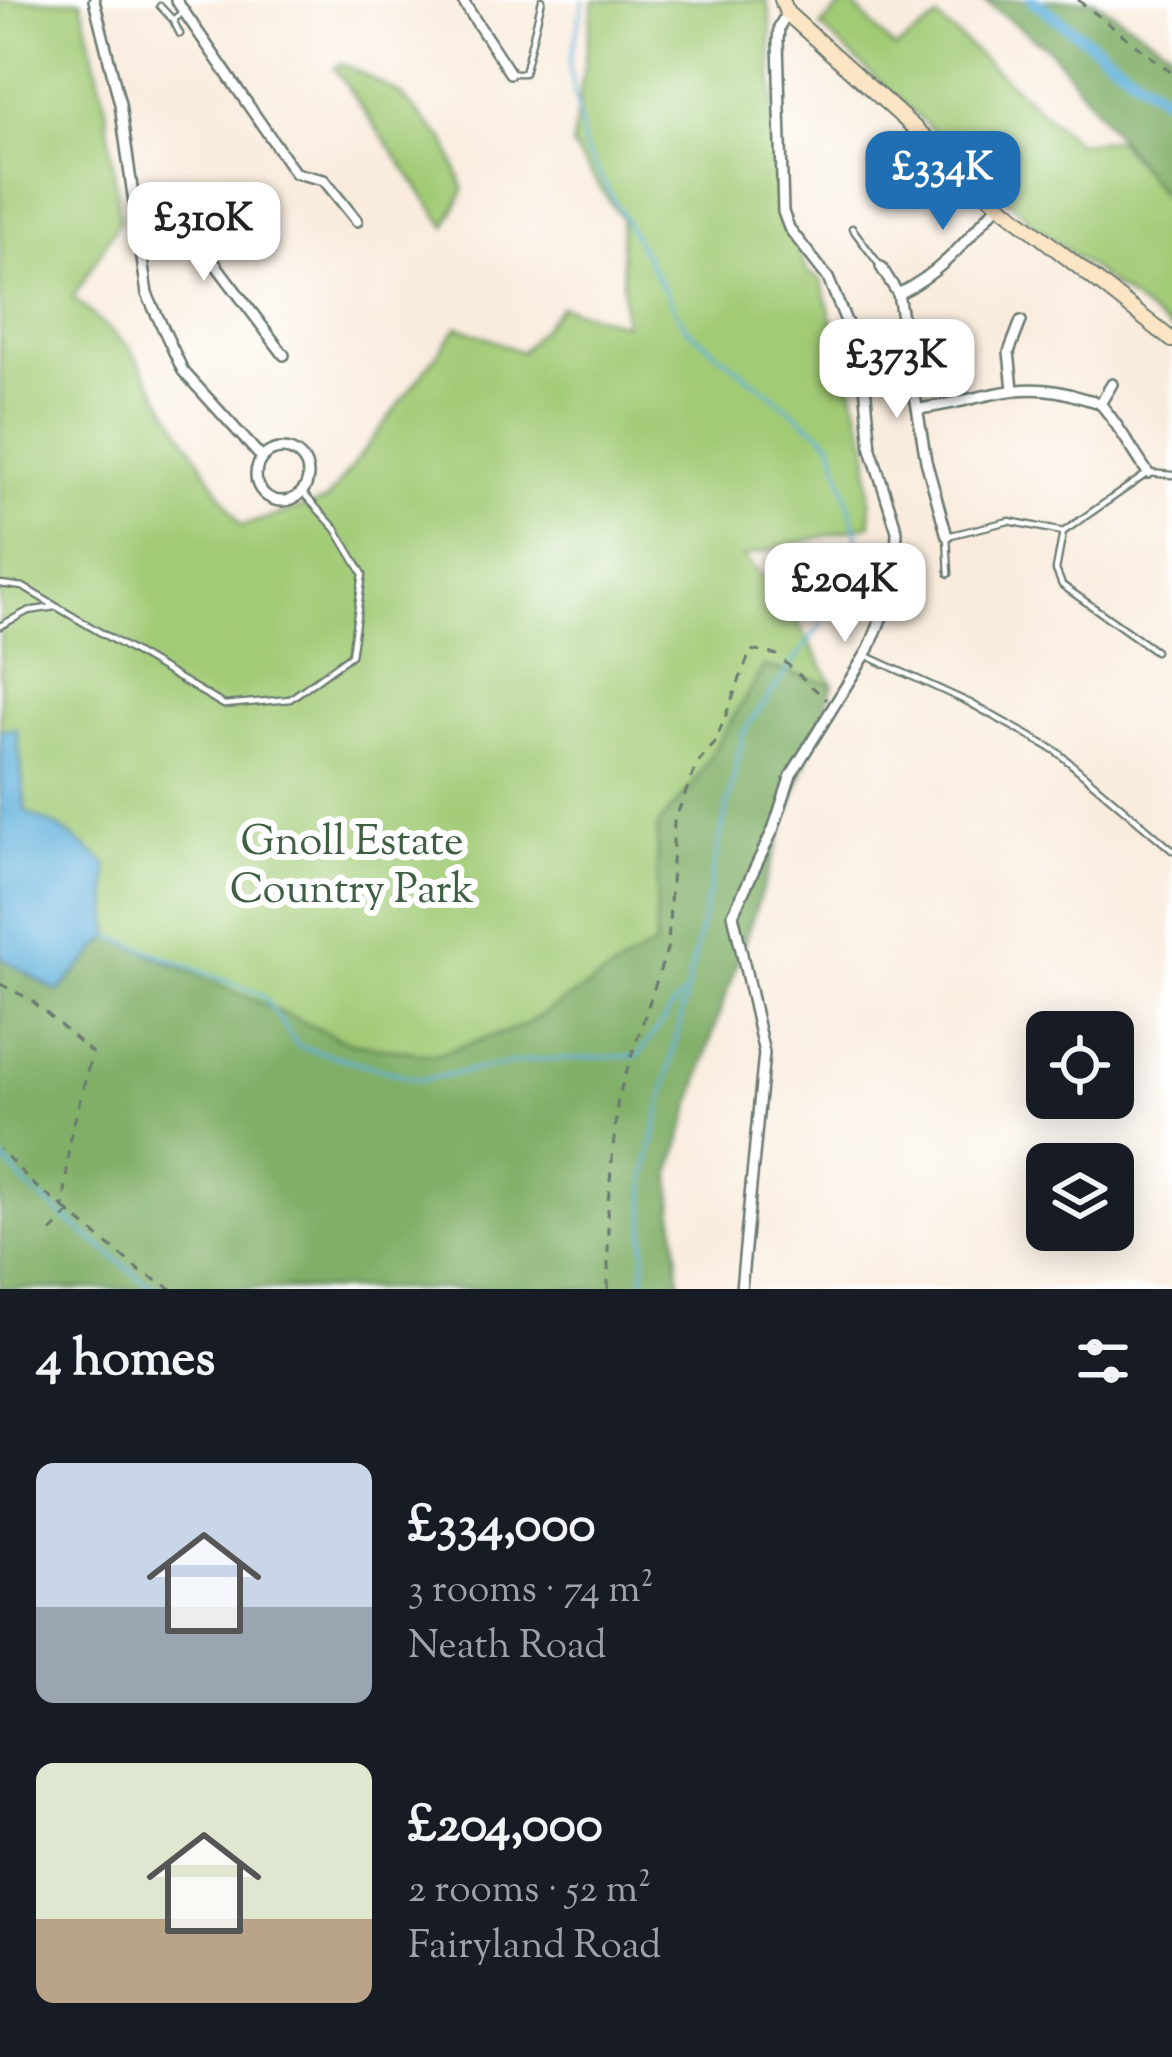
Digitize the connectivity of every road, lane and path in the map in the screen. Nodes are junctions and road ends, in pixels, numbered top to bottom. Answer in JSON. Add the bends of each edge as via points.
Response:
{"nodes":[{"id":1,"x":94,"y":0,"type":"edge"},
{"id":2,"x":176,"y":0,"type":"edge"},
{"id":3,"x":462,"y":0,"type":"edge"},
{"id":4,"x":542,"y":0,"type":"edge"},
{"id":5,"x":1078,"y":0,"type":"edge"},
{"id":6,"x":160,"y":6,"type":"dead end"},
{"id":7,"x":785,"y":7,"type":"edge"},
{"id":8,"x":185,"y":10,"type":"junction"},
{"id":9,"x":172,"y":20,"type":"junction"},
{"id":10,"x":180,"y":34,"type":"dead end"},
{"id":11,"x":1172,"y":73,"type":"edge"},
{"id":12,"x":511,"y":74,"type":"joint"},
{"id":13,"x":133,"y":195,"type":"junction"},
{"id":14,"x":999,"y":204,"type":"junction"},
{"id":15,"x":358,"y":221,"type":"dead end"},
{"id":16,"x":852,"y":228,"type":"dead end"},
{"id":17,"x":881,"y":267,"type":"joint"},
{"id":18,"x":898,"y":294,"type":"junction"},
{"id":19,"x":1022,"y":321,"type":"dead end"},
{"id":20,"x":1172,"y":340,"type":"edge"},
{"id":21,"x":284,"y":355,"type":"dead end"},
{"id":22,"x":1112,"y":384,"type":"dead end"},
{"id":23,"x":1013,"y":388,"type":"junction"},
{"id":24,"x":1100,"y":404,"type":"junction"},
{"id":25,"x":918,"y":409,"type":"junction"},
{"id":26,"x":262,"y":458,"type":"junction"},
{"id":27,"x":1148,"y":473,"type":"junction"},
{"id":28,"x":1172,"y":475,"type":"edge"},
{"id":29,"x":302,"y":492,"type":"junction"},
{"id":30,"x":1063,"y":532,"type":"junction"},
{"id":31,"x":947,"y":536,"type":"junction"},
{"id":32,"x":949,"y":574,"type":"dead end"},
{"id":33,"x":0,"y":584,"type":"edge"},
{"id":34,"x":55,"y":607,"type":"junction"},
{"id":35,"x":0,"y":626,"type":"edge"},
{"id":36,"x":1155,"y":651,"type":"dead end"},
{"id":37,"x":865,"y":655,"type":"junction"},
{"id":38,"x":833,"y":706,"type":"junction"},
{"id":39,"x":1172,"y":850,"type":"edge"},
{"id":40,"x":0,"y":984,"type":"edge"},
{"id":41,"x":0,"y":1149,"type":"edge"},
{"id":42,"x":67,"y":1211,"type":"junction"},
{"id":43,"x":51,"y":1232,"type":"dead end"},
{"id":44,"x":172,"y":1289,"type":"edge"},
{"id":45,"x":608,"y":1289,"type":"edge"},
{"id":46,"x":740,"y":1289,"type":"edge"}],
"edges":[{"from":1,"to":13,"type":"street"},
{"from":2,"to":8,"type":"street"},
{"from":3,"to":12,"type":"street"},
{"from":4,"to":12,"type":"lane","via":[[528,64]]},
{"from":5,"to":11,"type":"path"},
{"from":6,"to":9,"type":"lane"},
{"from":7,"to":14,"type":"main road"},
{"from":7,"to":37,"type":"street","via":[[778,41],[783,212],[828,278],[863,362],[871,449],[897,531],[896,584]]},
{"from":8,"to":9,"type":"lane"},
{"from":8,"to":15,"type":"street","via":[[295,173],[324,180]]},
{"from":9,"to":10,"type":"lane"},
{"from":13,"to":21,"type":"street","via":[[164,196]]},
{"from":13,"to":26,"type":"street","via":[[147,294],[183,371]]},
{"from":14,"to":18,"type":"street","via":[[944,267]]},
{"from":14,"to":20,"type":"main road"},
{"from":16,"to":17,"type":"lane"},
{"from":17,"to":18,"type":"street"},
{"from":18,"to":25,"type":"street"},
{"from":19,"to":23,"type":"street","via":[[1010,352]]},
{"from":22,"to":24,"type":"street"},
{"from":23,"to":24,"type":"street","via":[[1044,387]]},
{"from":23,"to":25,"type":"street"},
{"from":24,"to":27,"type":"street"},
{"from":25,"to":31,"type":"street"},
{"from":26,"to":29,"type":"street","via":[[295,452],[307,468]]},
{"from":26,"to":29,"type":"street","via":[[256,479],[265,495],[287,501]]},
{"from":27,"to":28,"type":"lane"},
{"from":27,"to":30,"type":"lane"},
{"from":29,"to":34,"type":"lane","via":[[363,574],[351,655],[290,699],[224,705]]},
{"from":30,"to":31,"type":"lane","via":[[1009,521]]},
{"from":30,"to":36,"type":"lane","via":[[1056,570],[1062,585]]},
{"from":31,"to":32,"type":"lane"},
{"from":33,"to":34,"type":"lane","via":[[23,587]]},
{"from":34,"to":35,"type":"lane"},
{"from":37,"to":38,"type":"street"},
{"from":37,"to":39,"type":"lane","via":[[1056,751]]},
{"from":38,"to":45,"type":"path","via":[[777,655],[751,650],[716,743],[698,764],[674,822],[668,946],[618,1097]]},
{"from":38,"to":46,"type":"street","via":[[791,775],[733,914],[764,1053]]},
{"from":40,"to":42,"type":"path","via":[[92,1053],[69,1142]]},
{"from":41,"to":42,"type":"path"},
{"from":42,"to":43,"type":"path"},
{"from":42,"to":44,"type":"path"}]}
